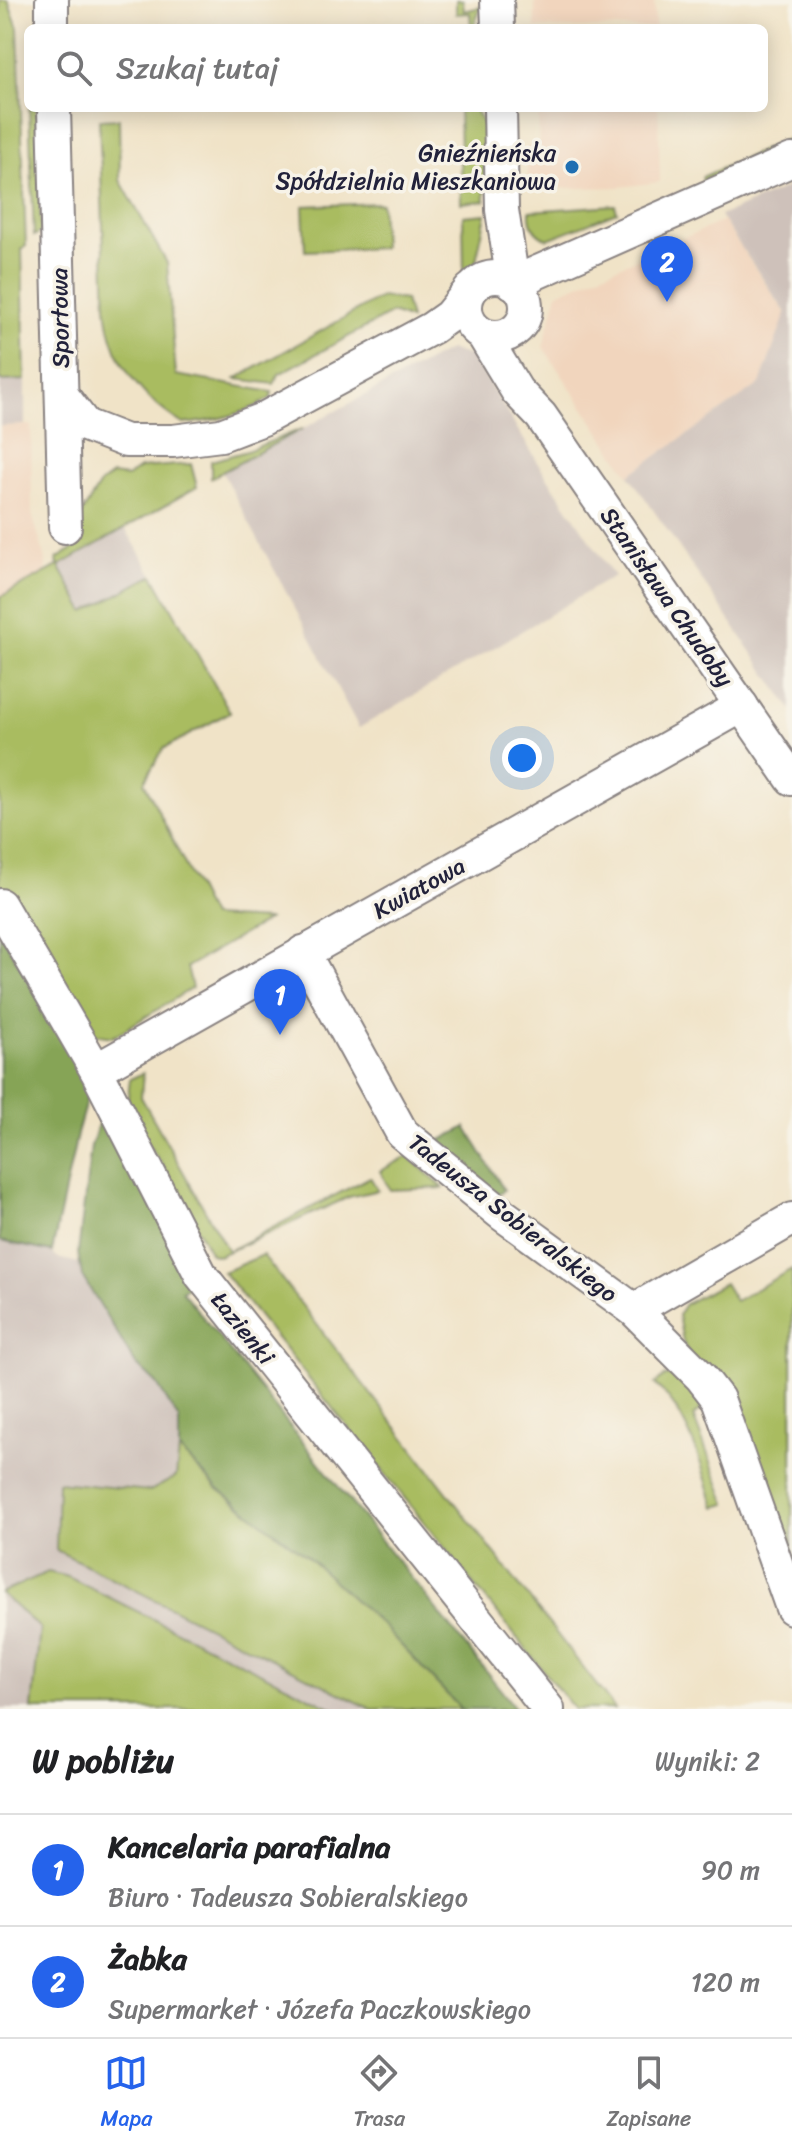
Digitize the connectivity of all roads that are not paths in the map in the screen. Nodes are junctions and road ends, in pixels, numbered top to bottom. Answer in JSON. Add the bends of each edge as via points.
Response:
{"nodes":[{"id":1,"x":52,"y":0,"type":"edge"},
{"id":2,"x":497,"y":0,"type":"edge"},
{"id":3,"x":52,"y":24,"type":"edge"},
{"id":4,"x":498,"y":24,"type":"edge"},
{"id":5,"x":54,"y":112,"type":"edge"},
{"id":6,"x":500,"y":112,"type":"edge"},
{"id":7,"x":792,"y":160,"type":"edge"},
{"id":8,"x":502,"y":210,"type":"junction"},
{"id":9,"x":561,"y":261,"type":"junction"},
{"id":10,"x":474,"y":286,"type":"junction"},
{"id":11,"x":520,"y":305,"type":"junction"},
{"id":12,"x":433,"y":328,"type":"junction"},
{"id":13,"x":479,"y":332,"type":"junction"},
{"id":14,"x":62,"y":395,"type":"junction"},
{"id":15,"x":541,"y":416,"type":"junction"},
{"id":16,"x":65,"y":527,"type":"dead end"},
{"id":17,"x":742,"y":706,"type":"junction"},
{"id":18,"x":792,"y":779,"type":"edge"},
{"id":19,"x":0,"y":905,"type":"edge"},
{"id":20,"x":303,"y":952,"type":"junction"},
{"id":21,"x":96,"y":1070,"type":"junction"},
{"id":22,"x":792,"y":1219,"type":"edge"},
{"id":23,"x":634,"y":1310,"type":"junction"},
{"id":24,"x":792,"y":1608,"type":"edge"},
{"id":25,"x":548,"y":1709,"type":"edge"}],
"edges":[{"from":1,"to":3,"type":"street"},
{"from":2,"to":4,"type":"street"},
{"from":5,"to":14,"type":"street","name":"Sportowa"},
{"from":6,"to":8,"type":"street"},
{"from":7,"to":9,"type":"street"},
{"from":8,"to":9,"type":"street","via":[[512,239],[523,250],[546,261]]},
{"from":8,"to":10,"type":"street","via":[[490,260]]},
{"from":8,"to":11,"type":"street","name":"Stanisława Chudoby"},
{"from":9,"to":11,"type":"street"},
{"from":10,"to":11,"type":"street","via":[[495,277]]},
{"from":10,"to":12,"type":"street"},
{"from":10,"to":13,"type":"street","via":[[465,310]]},
{"from":11,"to":13,"type":"street","via":[[504,337]]},
{"from":11,"to":15,"type":"street","name":"Stanisława Chudoby","via":[[527,377]]},
{"from":12,"to":13,"type":"street","via":[[451,324]]},
{"from":12,"to":14,"type":"street","via":[[263,419],[221,435],[126,441],[85,425]]},
{"from":13,"to":15,"type":"street","name":"Stanisława Chudoby","via":[[517,391]]},
{"from":14,"to":16,"type":"street","name":"Sportowa"},
{"from":15,"to":17,"type":"street","name":"Stanisława Chudoby"},
{"from":17,"to":18,"type":"street","name":"Stanisława Chudoby"},
{"from":17,"to":20,"type":"street","name":"Kwiatowa"},
{"from":19,"to":21,"type":"street","name":"Łazienki"},
{"from":20,"to":21,"type":"street","name":"Kwiatowa"},
{"from":20,"to":23,"type":"street","name":"Tadeusza Sobieralskiego","via":[[402,1133]]},
{"from":21,"to":25,"type":"street","name":"Łazienki","via":[[201,1275]]},
{"from":22,"to":23,"type":"street","name":"Tadeusza Sobieralskiego"},
{"from":23,"to":24,"type":"street","name":"Tadeusza Sobieralskiego","via":[[718,1399]]}]}
